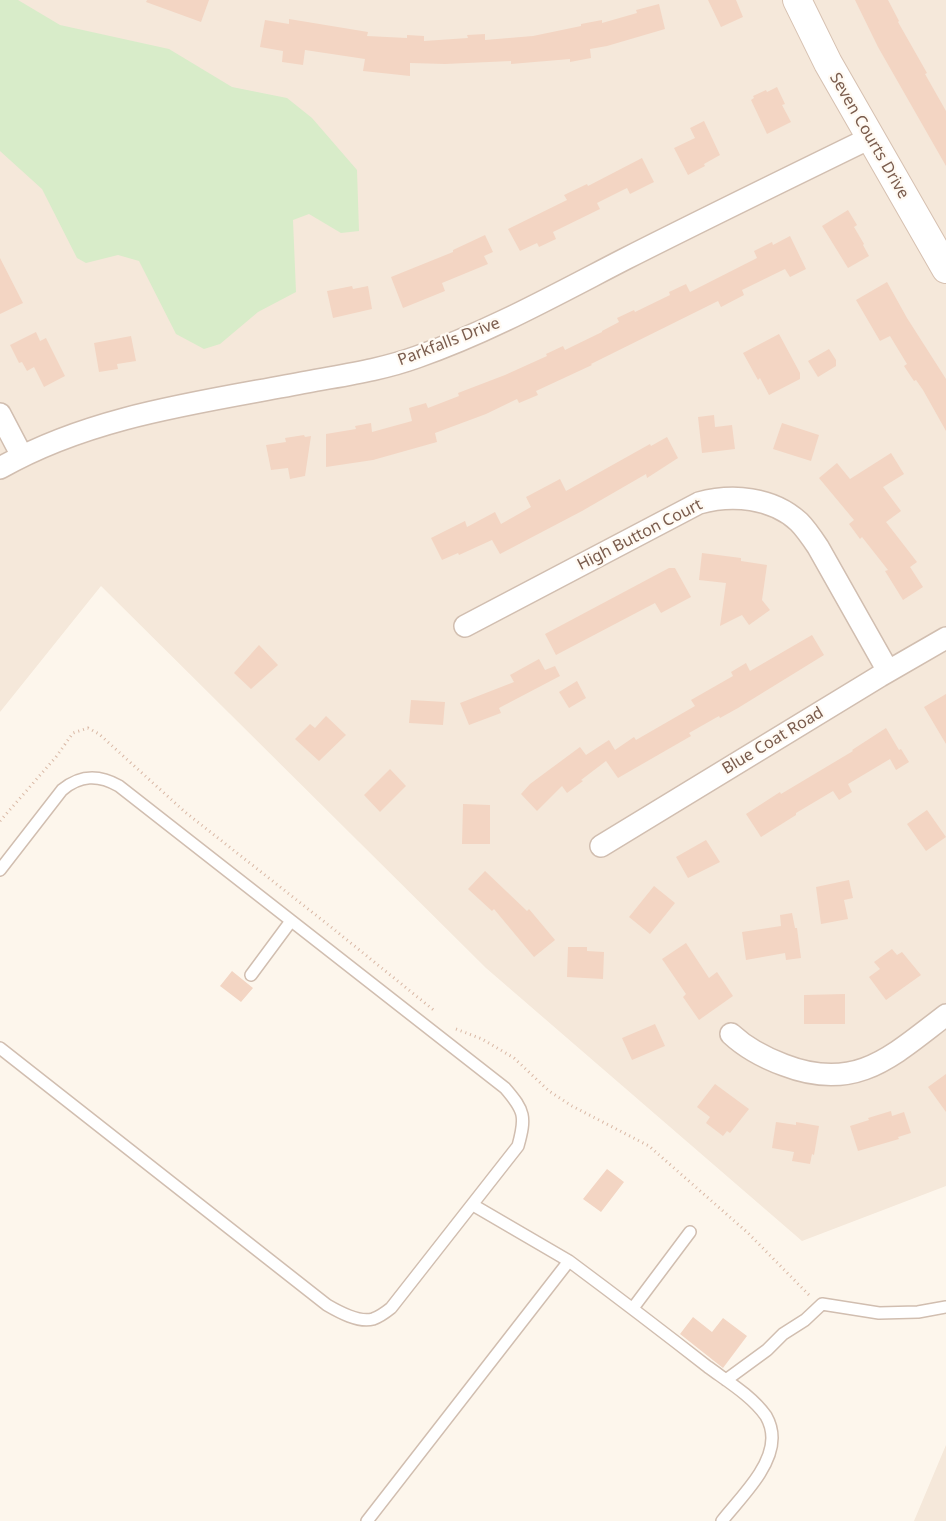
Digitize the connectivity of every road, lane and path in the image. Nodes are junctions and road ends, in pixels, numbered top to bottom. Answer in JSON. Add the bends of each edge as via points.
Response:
{"nodes":[{"id":1,"x":796,"y":0,"type":"edge"},
{"id":2,"x":870,"y":138,"type":"junction"},
{"id":3,"x":946,"y":269,"type":"edge"},
{"id":4,"x":0,"y":414,"type":"edge"},
{"id":5,"x":22,"y":456,"type":"junction"},
{"id":6,"x":0,"y":468,"type":"edge"},
{"id":7,"x":465,"y":626,"type":"dead end"},
{"id":8,"x":946,"y":638,"type":"edge"},
{"id":9,"x":888,"y":671,"type":"junction"},
{"id":10,"x":0,"y":821,"type":"edge"},
{"id":11,"x":601,"y":846,"type":"dead end"},
{"id":12,"x":0,"y":870,"type":"edge"},
{"id":13,"x":291,"y":922,"type":"junction"},
{"id":14,"x":251,"y":975,"type":"dead end"},
{"id":15,"x":946,"y":1015,"type":"edge"},
{"id":16,"x":443,"y":1017,"type":"dead end"},
{"id":17,"x":450,"y":1023,"type":"dead end"},
{"id":18,"x":731,"y":1034,"type":"dead end"},
{"id":19,"x":0,"y":1048,"type":"edge"},
{"id":20,"x":473,"y":1205,"type":"junction"},
{"id":21,"x":690,"y":1232,"type":"dead end"},
{"id":22,"x":569,"y":1261,"type":"junction"},
{"id":23,"x":822,"y":1304,"type":"junction"},
{"id":24,"x":946,"y":1307,"type":"edge"},
{"id":25,"x":633,"y":1308,"type":"junction"},
{"id":26,"x":726,"y":1380,"type":"junction"},
{"id":27,"x":367,"y":1521,"type":"edge"},
{"id":28,"x":722,"y":1521,"type":"edge"}],
"edges":[{"from":1,"to":2,"type":"street","name":"Seven Courts Drive"},
{"from":2,"to":3,"type":"street","name":"Seven Courts Drive"},
{"from":2,"to":5,"type":"street","name":"Parkfalls Drive","via":[[500,323],[416,358],[376,369],[132,417],[72,434]]},
{"from":4,"to":5,"type":"street"},
{"from":5,"to":6,"type":"street","name":"Parkfalls Drive"},
{"from":7,"to":9,"type":"street","name":"High Button Court","via":[[699,503],[727,497],[742,498],[768,504],[784,512],[808,532]]},
{"from":8,"to":9,"type":"street","name":"Blue Coat Road"},
{"from":9,"to":11,"type":"street","name":"Blue Coat Road"},
{"from":10,"to":16,"type":"path","via":[[73,734],[88,728],[99,734],[186,812]]},
{"from":12,"to":13,"type":"lane","via":[[73,780],[109,780]]},
{"from":13,"to":14,"type":"lane"},
{"from":13,"to":20,"type":"lane","via":[[505,1088],[516,1101],[524,1125],[518,1146]]},
{"from":15,"to":18,"type":"street","via":[[882,1062],[830,1076],[810,1074],[768,1059]]},
{"from":17,"to":23,"type":"path","via":[[457,1030],[482,1039],[514,1058],[549,1091],[572,1106],[649,1146],[748,1233],[804,1291]]},
{"from":19,"to":20,"type":"lane","via":[[342,1314],[373,1319],[391,1308]]},
{"from":20,"to":22,"type":"lane"},
{"from":21,"to":25,"type":"lane"},
{"from":22,"to":25,"type":"lane"},
{"from":22,"to":27,"type":"lane"},
{"from":23,"to":24,"type":"lane","via":[[879,1313]]},
{"from":23,"to":26,"type":"lane"},
{"from":25,"to":26,"type":"lane"},
{"from":26,"to":28,"type":"lane","via":[[765,1415],[772,1436],[767,1459],[760,1472]]}]}
